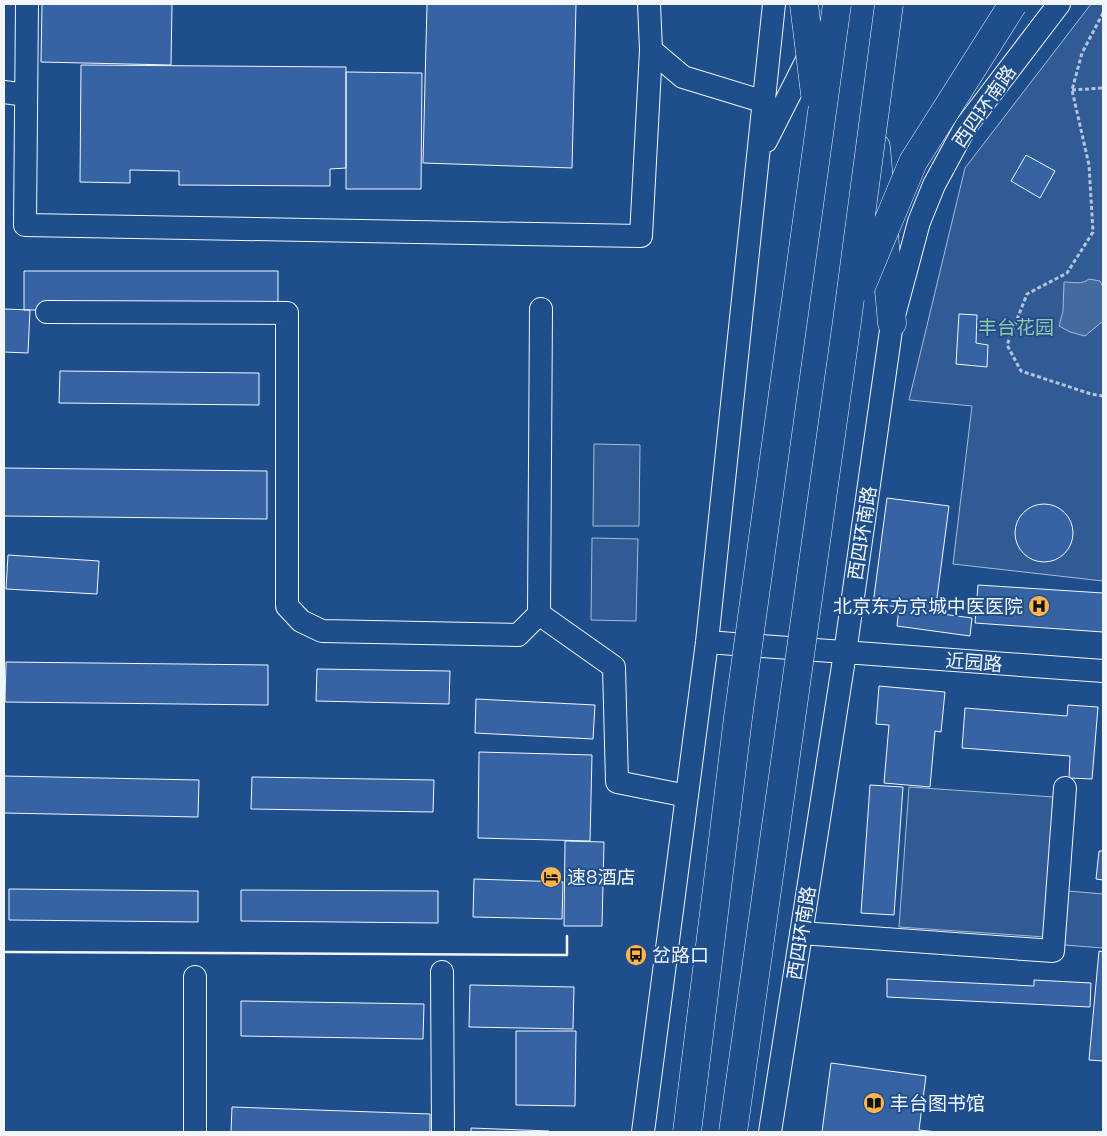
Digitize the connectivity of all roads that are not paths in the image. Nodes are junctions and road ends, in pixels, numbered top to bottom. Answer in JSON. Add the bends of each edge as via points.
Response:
{"nodes":[{"id":1,"x":27,"y":4,"type":"edge"},
{"id":2,"x":650,"y":4,"type":"edge"},
{"id":3,"x":774,"y":4,"type":"edge"},
{"id":4,"x":804,"y":4,"type":"edge"},
{"id":5,"x":890,"y":4,"type":"edge"},
{"id":6,"x":1013,"y":4,"type":"edge"},
{"id":7,"x":1059,"y":4,"type":"edge"},
{"id":8,"x":832,"y":8,"type":"edge"},
{"id":9,"x":651,"y":50,"type":"junction"},
{"id":10,"x":4,"y":92,"type":"edge"},
{"id":11,"x":26,"y":95,"type":"junction"},
{"id":12,"x":764,"y":102,"type":"junction"},
{"id":13,"x":873,"y":124,"type":"junction"},
{"id":14,"x":819,"y":131,"type":"junction"},
{"id":15,"x":760,"y":153,"type":"junction"},
{"id":16,"x":541,"y":309,"type":"dead end"},
{"id":17,"x":47,"y":312,"type":"dead end"},
{"id":18,"x":847,"y":321,"type":"junction"},
{"id":19,"x":892,"y":323,"type":"junction"},
{"id":20,"x":539,"y":614,"type":"junction"},
{"id":21,"x":707,"y":642,"type":"junction"},
{"id":22,"x":748,"y":645,"type":"junction"},
{"id":23,"x":801,"y":650,"type":"junction"},
{"id":24,"x":845,"y":653,"type":"junction"},
{"id":25,"x":1103,"y":671,"type":"edge"},
{"id":26,"x":1065,"y":788,"type":"dead end"},
{"id":27,"x":688,"y":796,"type":"junction"},
{"id":28,"x":801,"y":933,"type":"junction"},
{"id":29,"x":442,"y":972,"type":"dead end"},
{"id":30,"x":195,"y":977,"type":"dead end"},
{"id":31,"x":195,"y":1132,"type":"edge"},
{"id":32,"x":443,"y":1132,"type":"edge"},
{"id":33,"x":643,"y":1132,"type":"edge"},
{"id":34,"x":686,"y":1132,"type":"edge"},
{"id":35,"x":735,"y":1132,"type":"edge"},
{"id":36,"x":770,"y":1132,"type":"edge"}],
"edges":[{"from":1,"to":11,"type":"street"},
{"from":2,"to":9,"type":"street"},
{"from":3,"to":12,"type":"street"},
{"from":4,"to":14,"type":"main road","bridge":true},
{"from":5,"to":13,"type":"main road","name":"西四环南路"},
{"from":5,"to":18,"type":"main road","name":"西四环南路","bridge":true},
{"from":6,"to":18,"type":"main road","bridge":true,"via":[[913,162]]},
{"from":7,"to":19,"type":"street","name":"西四环南路","via":[[966,126],[943,168],[919,222]]},
{"from":8,"to":14,"type":"main road","bridge":true},
{"from":8,"to":15,"type":"street"},
{"from":8,"to":22,"type":"main road"},
{"from":9,"to":11,"type":"street","via":[[640,236],[25,225]]},
{"from":9,"to":12,"type":"street","via":[[683,77]]},
{"from":10,"to":11,"type":"street"},
{"from":12,"to":15,"type":"street"},
{"from":13,"to":19,"type":"main road"},
{"from":13,"to":23,"type":"main road","name":"西四环南路"},
{"from":14,"to":34,"type":"main road","bridge":true,"via":[[738,718]]},
{"from":15,"to":21,"type":"street"},
{"from":16,"to":20,"type":"street"},
{"from":17,"to":20,"type":"street","via":[[287,313],[287,606],[301,621],[322,631],[518,635]]},
{"from":18,"to":35,"type":"main road","name":"西四环南路","bridge":true},
{"from":19,"to":24,"type":"street","name":"西四环南路"},
{"from":20,"to":27,"type":"street","via":[[614,667],[617,782]]},
{"from":21,"to":22,"type":"street","name":"近园路"},
{"from":21,"to":27,"type":"street"},
{"from":22,"to":23,"type":"street","name":"近园路"},
{"from":22,"to":34,"type":"main road"},
{"from":23,"to":24,"type":"street","name":"近园路"},
{"from":23,"to":35,"type":"main road","name":"西四环南路"},
{"from":24,"to":25,"type":"street","name":"近园路"},
{"from":24,"to":28,"type":"street","name":"西四环南路"},
{"from":26,"to":28,"type":"street","via":[[1054,951]]},
{"from":27,"to":33,"type":"street"},
{"from":28,"to":36,"type":"street","name":"西四环南路"},
{"from":29,"to":32,"type":"street"},
{"from":30,"to":31,"type":"street"}]}
